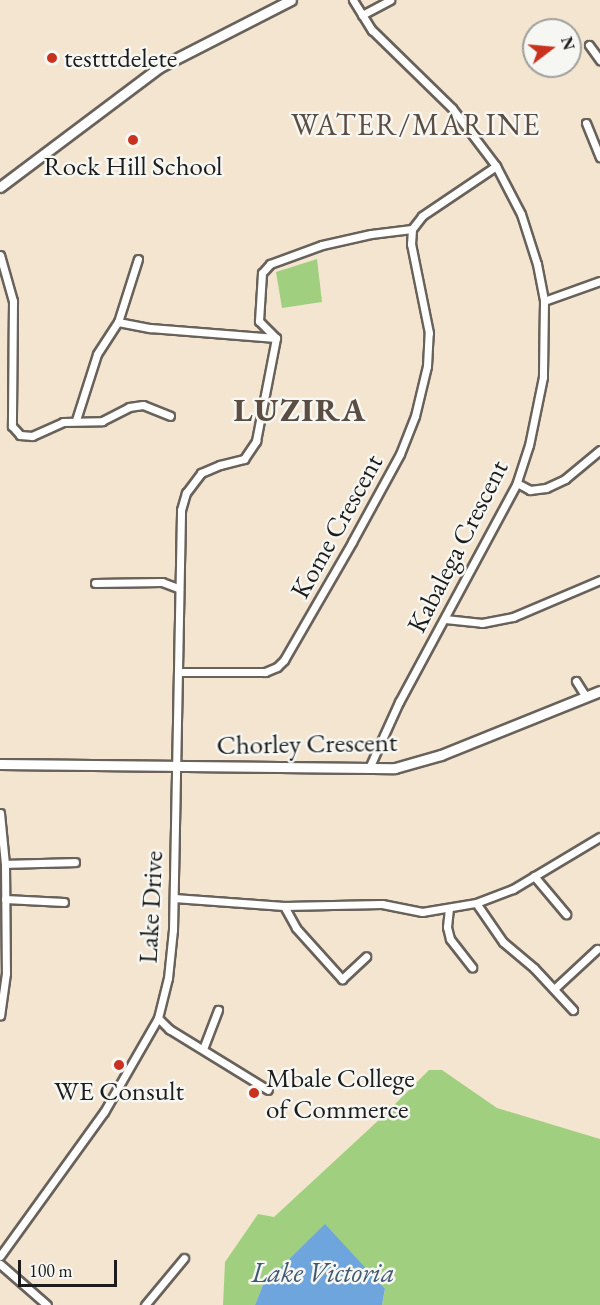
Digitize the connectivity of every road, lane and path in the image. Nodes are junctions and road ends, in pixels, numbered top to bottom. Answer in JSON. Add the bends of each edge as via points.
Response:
{"nodes":[{"id":1,"x":291,"y":0,"type":"edge"},
{"id":2,"x":353,"y":0,"type":"edge"},
{"id":3,"x":390,"y":0,"type":"edge"},
{"id":4,"x":362,"y":15,"type":"junction"},
{"id":5,"x":590,"y":45,"type":"dead end"},
{"id":6,"x":600,"y":60,"type":"edge"},
{"id":7,"x":586,"y":123,"type":"dead end"},
{"id":8,"x":600,"y":157,"type":"edge"},
{"id":9,"x":496,"y":166,"type":"junction"},
{"id":10,"x":0,"y":187,"type":"edge"},
{"id":11,"x":412,"y":229,"type":"junction"},
{"id":12,"x":0,"y":255,"type":"edge"},
{"id":13,"x":138,"y":259,"type":"dead end"},
{"id":14,"x":600,"y":281,"type":"edge"},
{"id":15,"x":544,"y":301,"type":"junction"},
{"id":16,"x":118,"y":322,"type":"junction"},
{"id":17,"x":276,"y":338,"type":"junction"},
{"id":18,"x":170,"y":416,"type":"dead end"},
{"id":19,"x":76,"y":420,"type":"junction"},
{"id":20,"x":600,"y":450,"type":"edge"},
{"id":21,"x":517,"y":483,"type":"junction"},
{"id":22,"x":600,"y":580,"type":"edge"},
{"id":23,"x":95,"y":583,"type":"dead end"},
{"id":24,"x":178,"y":588,"type":"junction"},
{"id":25,"x":445,"y":619,"type":"junction"},
{"id":26,"x":179,"y":672,"type":"junction"},
{"id":27,"x":576,"y":681,"type":"dead end"},
{"id":28,"x":600,"y":691,"type":"edge"},
{"id":29,"x":586,"y":698,"type":"junction"},
{"id":30,"x":0,"y":764,"type":"edge"},
{"id":31,"x":176,"y":766,"type":"junction"},
{"id":32,"x":369,"y":768,"type":"junction"},
{"id":33,"x":0,"y":813,"type":"edge"},
{"id":34,"x":600,"y":837,"type":"edge"},
{"id":35,"x":75,"y":862,"type":"dead end"},
{"id":36,"x":4,"y":864,"type":"junction"},
{"id":37,"x":534,"y":876,"type":"junction"},
{"id":38,"x":174,"y":898,"type":"junction"},
{"id":39,"x":5,"y":899,"type":"junction"},
{"id":40,"x":64,"y":902,"type":"dead end"},
{"id":41,"x":476,"y":903,"type":"junction"},
{"id":42,"x":284,"y":906,"type":"junction"},
{"id":43,"x":449,"y":908,"type":"junction"},
{"id":44,"x":566,"y":914,"type":"dead end"},
{"id":45,"x":597,"y":949,"type":"dead end"},
{"id":46,"x":366,"y":957,"type":"dead end"},
{"id":47,"x":472,"y":967,"type":"dead end"},
{"id":48,"x":554,"y":989,"type":"junction"},
{"id":49,"x":218,"y":1010,"type":"dead end"},
{"id":50,"x":573,"y":1010,"type":"dead end"},
{"id":51,"x":0,"y":1016,"type":"edge"},
{"id":52,"x":158,"y":1018,"type":"junction"},
{"id":53,"x":203,"y":1049,"type":"junction"},
{"id":54,"x":268,"y":1090,"type":"dead end"},
{"id":55,"x":0,"y":1256,"type":"edge"},
{"id":56,"x":184,"y":1258,"type":"dead end"},
{"id":57,"x":0,"y":1264,"type":"edge"},
{"id":58,"x":47,"y":1305,"type":"edge"},
{"id":59,"x":145,"y":1305,"type":"edge"}],
"edges":[{"from":1,"to":10,"type":"main road","via":[[160,67]]},
{"from":2,"to":4,"type":"street","name":"Kabalega Crescent"},
{"from":3,"to":4,"type":"street"},
{"from":4,"to":9,"type":"street","name":"Kabalega Crescent","via":[[372,30],[452,108]]},
{"from":5,"to":6,"type":"street"},
{"from":7,"to":8,"type":"street"},
{"from":9,"to":11,"type":"street","via":[[422,216]]},
{"from":9,"to":15,"type":"street","name":"Kabalega Crescent","via":[[522,214]]},
{"from":11,"to":17,"type":"street","via":[[332,243],[270,264],[260,280],[258,319]]},
{"from":11,"to":26,"type":"street","name":"Kome Crescent","via":[[411,244],[429,333],[427,366],[400,454],[278,667],[265,672]]},
{"from":12,"to":19,"type":"street","via":[[13,301],[12,426],[20,435],[32,436]]},
{"from":13,"to":16,"type":"street"},
{"from":14,"to":15,"type":"street"},
{"from":15,"to":21,"type":"street","name":"Kabalega Crescent","via":[[545,349],[540,394]]},
{"from":16,"to":17,"type":"street"},
{"from":16,"to":19,"type":"street","via":[[94,361]]},
{"from":17,"to":24,"type":"street","name":"Lake Drive","via":[[256,441],[244,459],[201,473],[186,493],[181,510]]},
{"from":18,"to":19,"type":"street","via":[[143,405],[129,407],[102,421]]},
{"from":20,"to":21,"type":"street","via":[[571,475],[546,488],[530,489]]},
{"from":21,"to":25,"type":"street","name":"Kabalega Crescent"},
{"from":22,"to":25,"type":"street","via":[[513,617],[482,623]]},
{"from":23,"to":24,"type":"street","via":[[162,582]]},
{"from":24,"to":26,"type":"street","name":"Lake Drive"},
{"from":25,"to":32,"type":"street","name":"Kabalega Crescent","via":[[399,702]]},
{"from":26,"to":31,"type":"street","name":"Lake Drive"},
{"from":27,"to":29,"type":"street"},
{"from":28,"to":29,"type":"main road","name":"Chorley Crescent"},
{"from":29,"to":32,"type":"main road","name":"Chorley Crescent","via":[[430,759],[395,768]]},
{"from":30,"to":31,"type":"main road","name":"Chorley Crescent"},
{"from":31,"to":32,"type":"main road","name":"Chorley Crescent"},
{"from":31,"to":38,"type":"street","name":"Lake Drive"},
{"from":33,"to":36,"type":"street"},
{"from":34,"to":37,"type":"street"},
{"from":35,"to":36,"type":"street"},
{"from":36,"to":39,"type":"street"},
{"from":37,"to":41,"type":"street","via":[[499,897]]},
{"from":37,"to":44,"type":"street"},
{"from":38,"to":42,"type":"street"},
{"from":38,"to":52,"type":"street","name":"Lake Drive","via":[[168,978]]},
{"from":39,"to":40,"type":"street"},
{"from":39,"to":51,"type":"street"},
{"from":41,"to":43,"type":"street"},
{"from":41,"to":48,"type":"street","via":[[503,942]]},
{"from":42,"to":43,"type":"street","via":[[382,904],[422,912]]},
{"from":42,"to":46,"type":"street","via":[[296,928],[342,979]]},
{"from":43,"to":47,"type":"street","via":[[450,939]]},
{"from":45,"to":48,"type":"street"},
{"from":48,"to":50,"type":"street"},
{"from":49,"to":53,"type":"street"},
{"from":52,"to":53,"type":"street"},
{"from":52,"to":55,"type":"street","name":"Lake Drive","via":[[104,1112]]},
{"from":53,"to":54,"type":"street"},
{"from":56,"to":59,"type":"street"},
{"from":57,"to":58,"type":"street"}]}
